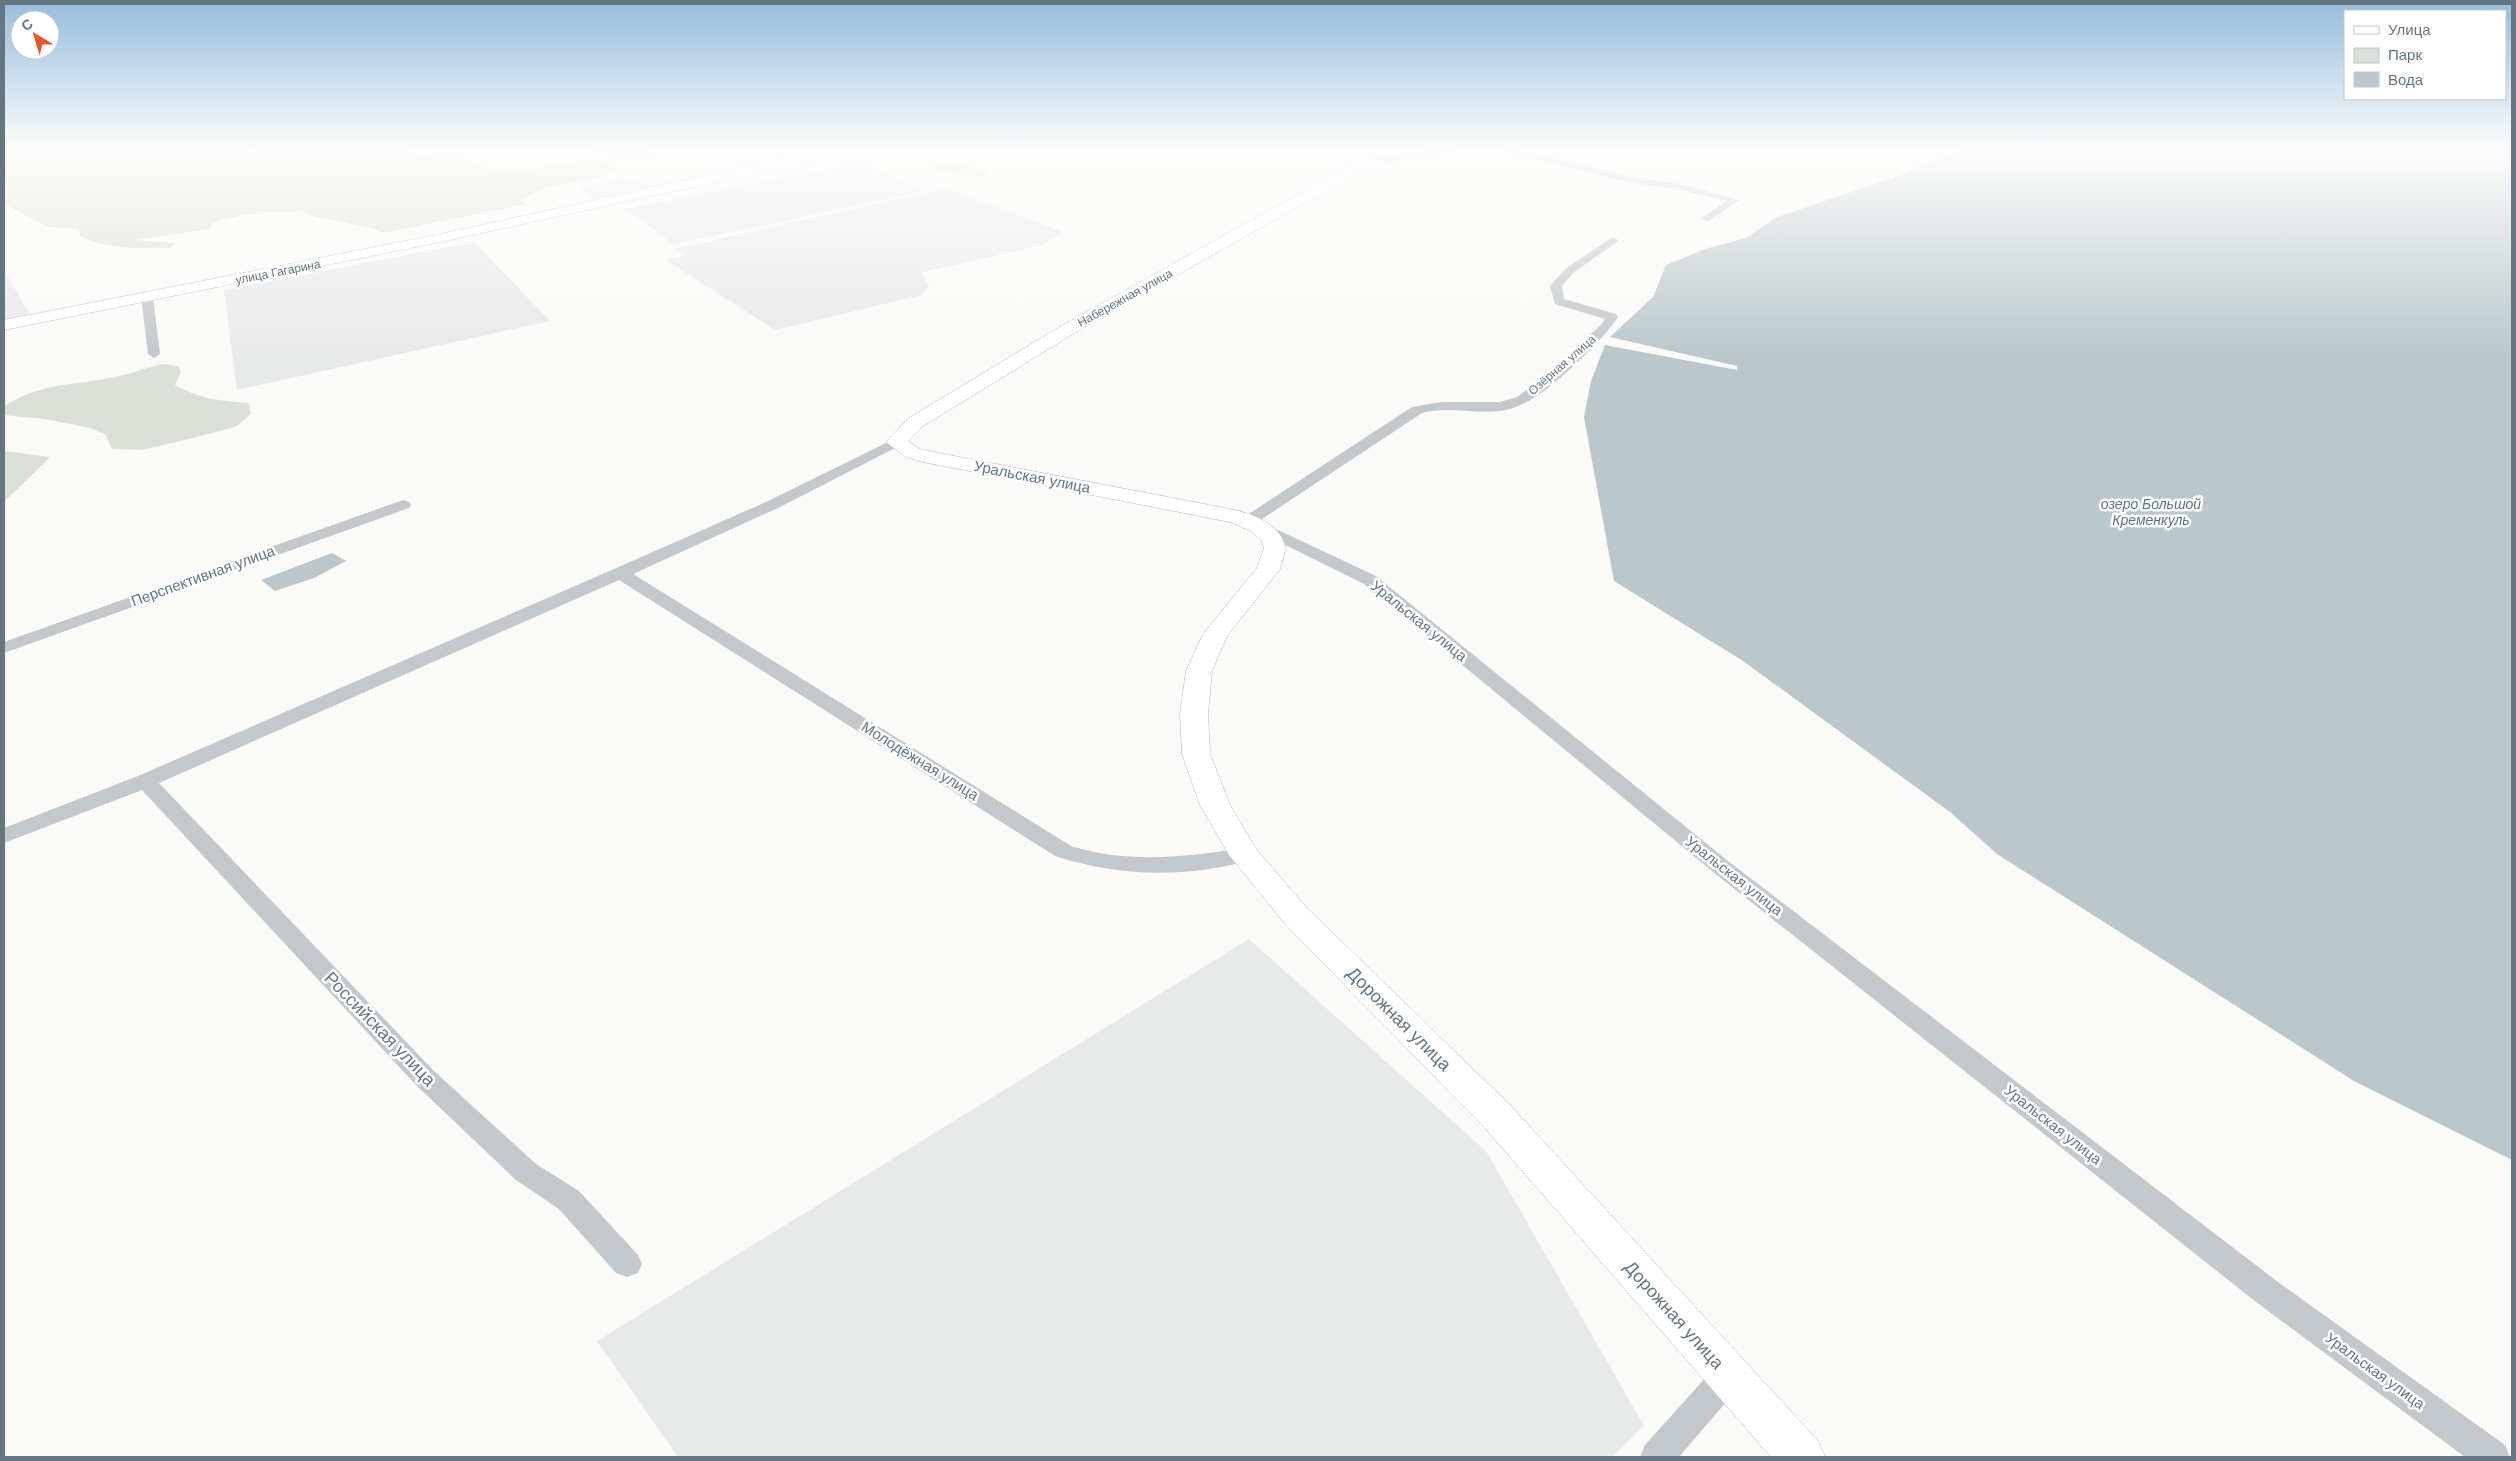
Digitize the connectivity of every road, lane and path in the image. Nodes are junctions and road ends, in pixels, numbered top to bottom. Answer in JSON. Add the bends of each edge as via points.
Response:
{"nodes":[{"id":1,"x":532,"y":218,"type":"edge"},
{"id":2,"x":1266,"y":218,"type":"edge"},
{"id":3,"x":1612,"y":240,"type":"dead end"},
{"id":4,"x":147,"y":297,"type":"junction"},
{"id":5,"x":4,"y":325,"type":"edge"},
{"id":6,"x":154,"y":354,"type":"dead end"},
{"id":7,"x":900,"y":445,"type":"junction"},
{"id":8,"x":403,"y":504,"type":"dead end"},
{"id":9,"x":1253,"y":524,"type":"junction"},
{"id":10,"x":620,"y":573,"type":"junction"},
{"id":11,"x":4,"y":648,"type":"edge"},
{"id":12,"x":144,"y":781,"type":"junction"},
{"id":13,"x":4,"y":836,"type":"edge"},
{"id":14,"x":1244,"y":854,"type":"junction"},
{"id":15,"x":626,"y":1264,"type":"dead end"},
{"id":16,"x":1728,"y":1376,"type":"junction"},
{"id":17,"x":1658,"y":1457,"type":"edge"},
{"id":18,"x":1802,"y":1457,"type":"edge"},
{"id":19,"x":2493,"y":1457,"type":"edge"}],
"edges":[{"from":1,"to":4,"type":"street","name":"улица Гагарина"},
{"from":2,"to":7,"type":"street","name":"Набережная улица","via":[[1067,330],[916,422]]},
{"from":3,"to":9,"type":"street","name":"Озёрная улица","via":[[1569,271],[1556,286],[1558,301],[1612,317],[1605,328],[1532,393],[1513,404],[1484,407],[1445,404],[1417,410]]},
{"from":4,"to":5,"type":"street","name":"улица Гагарина"},
{"from":4,"to":6,"type":"street"},
{"from":7,"to":9,"type":"street","name":"Уральская улица","via":[[930,458],[1210,511]]},
{"from":7,"to":10,"type":"street"},
{"from":8,"to":11,"type":"street","name":"Перспективная улица"},
{"from":9,"to":14,"type":"street","name":"Дорожная улица","via":[[1272,538],[1275,548],[1268,570],[1216,634],[1199,671],[1194,714],[1196,754],[1215,805]]},
{"from":9,"to":19,"type":"street","name":"Уральская улица","via":[[1370,580],[1720,866],[2267,1292]]},
{"from":10,"to":12,"type":"street"},
{"from":10,"to":14,"type":"street","name":"Молодёжная улица","via":[[1063,851],[1100,862],[1145,867]]},
{"from":12,"to":13,"type":"street"},
{"from":12,"to":15,"type":"street","name":"Российская улица","via":[[425,1078],[526,1172],[569,1200]]},
{"from":14,"to":16,"type":"street","name":"Дорожная улица","via":[[1296,916],[1497,1116]]},
{"from":16,"to":17,"type":"street"},
{"from":16,"to":18,"type":"street","name":"Дорожная улица"}]}
